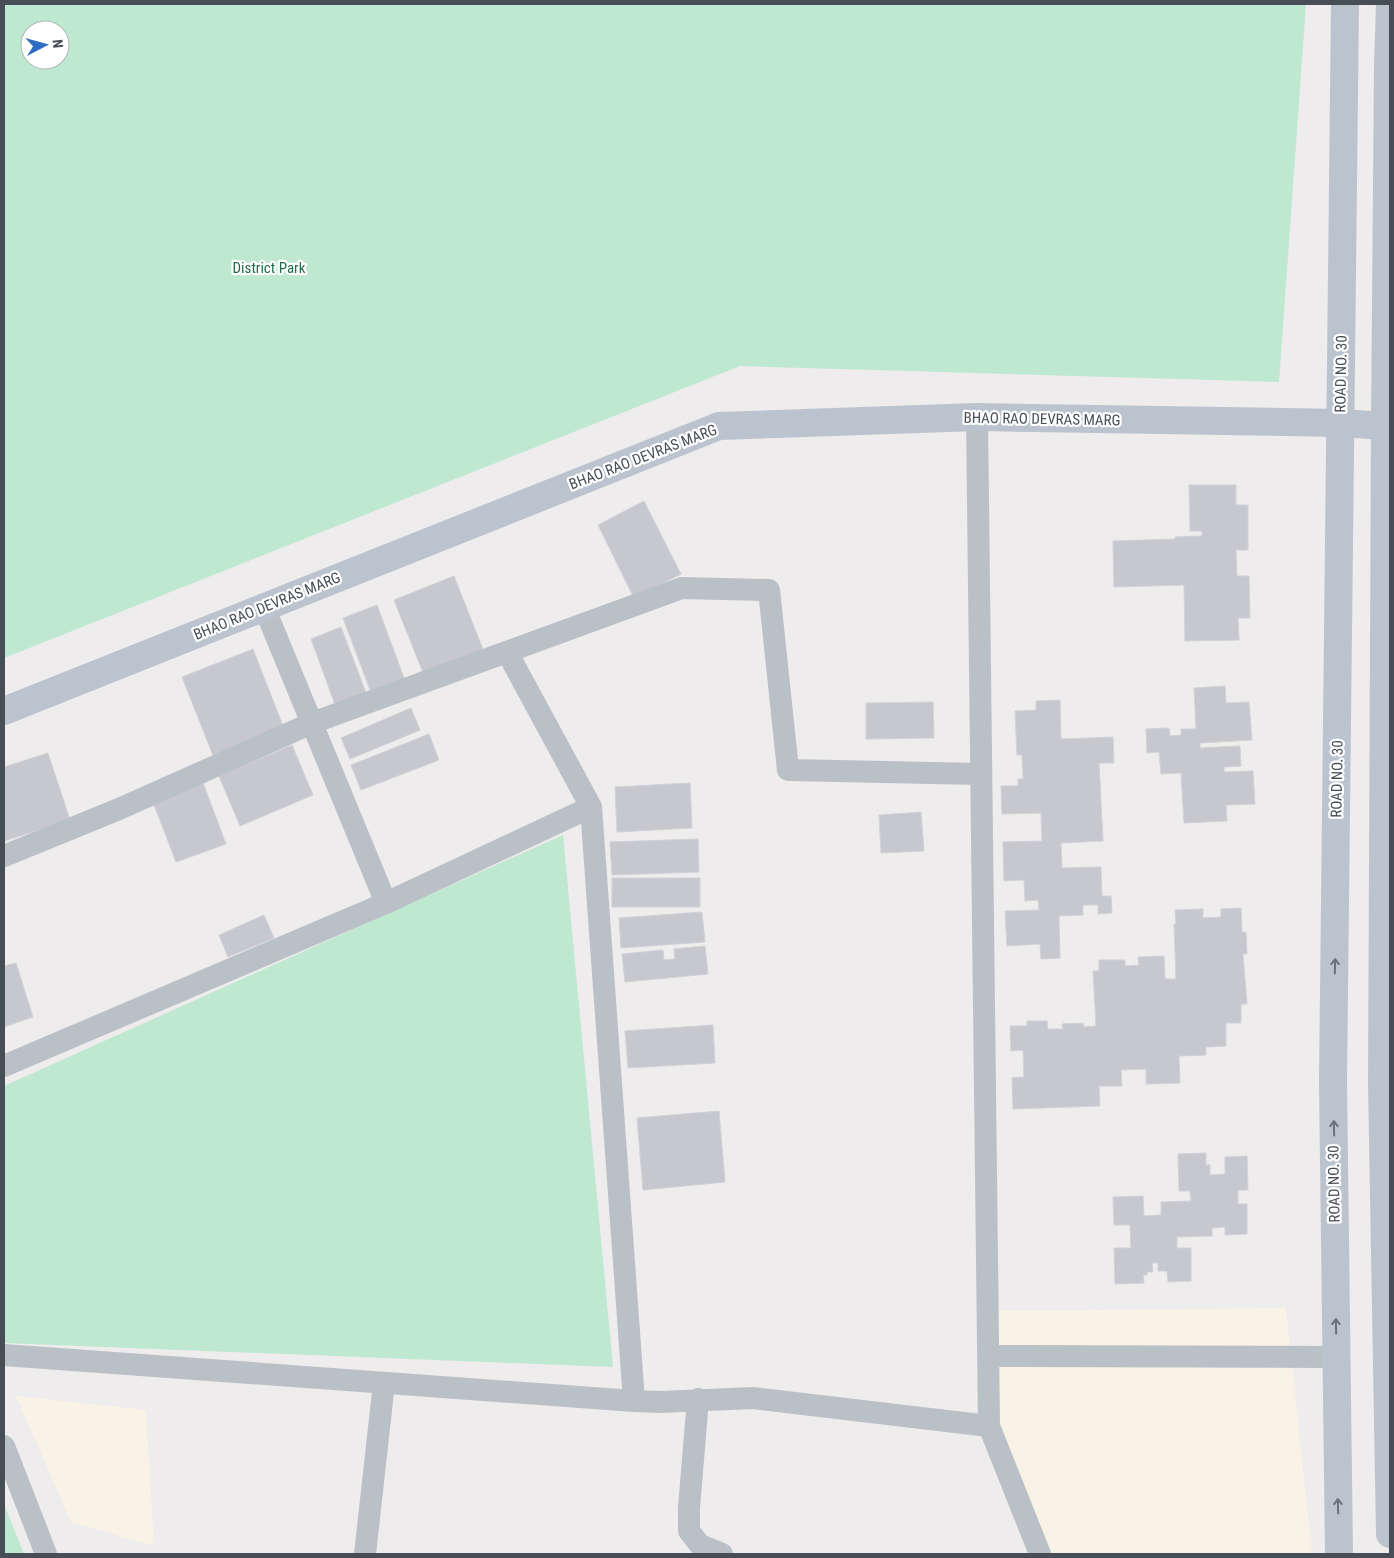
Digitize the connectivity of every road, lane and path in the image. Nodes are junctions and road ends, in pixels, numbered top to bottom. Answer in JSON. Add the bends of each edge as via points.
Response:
{"nodes":[{"id":1,"x":1345,"y":4,"type":"edge"},
{"id":2,"x":1390,"y":5,"type":"edge"},
{"id":3,"x":977,"y":417,"type":"junction"},
{"id":4,"x":1341,"y":423,"type":"junction"},
{"id":5,"x":1385,"y":426,"type":"junction"},
{"id":6,"x":264,"y":607,"type":"junction"},
{"id":7,"x":507,"y":652,"type":"junction"},
{"id":8,"x":4,"y":711,"type":"edge"},
{"id":9,"x":312,"y":723,"type":"junction"},
{"id":10,"x":981,"y":774,"type":"junction"},
{"id":11,"x":1387,"y":793,"type":"edge"},
{"id":12,"x":591,"y":808,"type":"junction"},
{"id":13,"x":4,"y":856,"type":"edge"},
{"id":14,"x":1387,"y":895,"type":"edge"},
{"id":15,"x":386,"y":903,"type":"junction"},
{"id":16,"x":4,"y":1066,"type":"edge"},
{"id":17,"x":1387,"y":1182,"type":"edge"},
{"id":18,"x":4,"y":1355,"type":"edge"},
{"id":19,"x":988,"y":1356,"type":"junction"},
{"id":20,"x":1337,"y":1357,"type":"junction"},
{"id":21,"x":384,"y":1383,"type":"junction"},
{"id":22,"x":698,"y":1399,"type":"junction"},
{"id":23,"x":634,"y":1401,"type":"junction"},
{"id":24,"x":989,"y":1426,"type":"junction"},
{"id":25,"x":4,"y":1446,"type":"edge"},
{"id":26,"x":1390,"y":1534,"type":"edge"},
{"id":27,"x":46,"y":1554,"type":"edge"},
{"id":28,"x":365,"y":1554,"type":"edge"},
{"id":29,"x":722,"y":1554,"type":"edge"},
{"id":30,"x":1040,"y":1554,"type":"edge"},
{"id":31,"x":1339,"y":1554,"type":"edge"}],
"edges":[{"from":1,"to":4,"type":"street","name":"ROAD NO. 30"},
{"from":2,"to":5,"type":"street"},
{"from":3,"to":4,"type":"street","name":"BHAO RAO DEVRAS MARG"},
{"from":3,"to":6,"type":"street","name":"BHAO RAO DEVRAS MARG","via":[[719,426]]},
{"from":3,"to":10,"type":"street"},
{"from":4,"to":5,"type":"street","name":"BHAO RAO DEVRAS MARG"},
{"from":20,"to":4,"type":"street","name":"ROAD NO. 30","one_way":true,"via":[[1333,1082]]},
{"from":5,"to":11,"type":"street"},
{"from":6,"to":8,"type":"street","name":"BHAO RAO DEVRAS MARG"},
{"from":6,"to":9,"type":"street"},
{"from":7,"to":9,"type":"street"},
{"from":7,"to":10,"type":"street","via":[[682,588],[769,590],[788,770]]},
{"from":7,"to":12,"type":"street"},
{"from":9,"to":13,"type":"street"},
{"from":9,"to":15,"type":"street"},
{"from":10,"to":19,"type":"street"},
{"from":11,"to":14,"type":"street"},
{"from":12,"to":15,"type":"street"},
{"from":12,"to":23,"type":"street"},
{"from":14,"to":17,"type":"street","via":[[1382,1083]]},
{"from":15,"to":16,"type":"street"},
{"from":17,"to":26,"type":"street"},
{"from":18,"to":21,"type":"street"},
{"from":19,"to":20,"type":"street"},
{"from":19,"to":24,"type":"street"},
{"from":31,"to":20,"type":"street","name":"ROAD NO. 30","one_way":true},
{"from":21,"to":23,"type":"street"},
{"from":21,"to":28,"type":"street"},
{"from":22,"to":23,"type":"street"},
{"from":22,"to":24,"type":"street","via":[[753,1398]]},
{"from":22,"to":29,"type":"street","via":[[689,1531],[700,1545]]},
{"from":24,"to":30,"type":"street"},
{"from":25,"to":27,"type":"street"}]}
